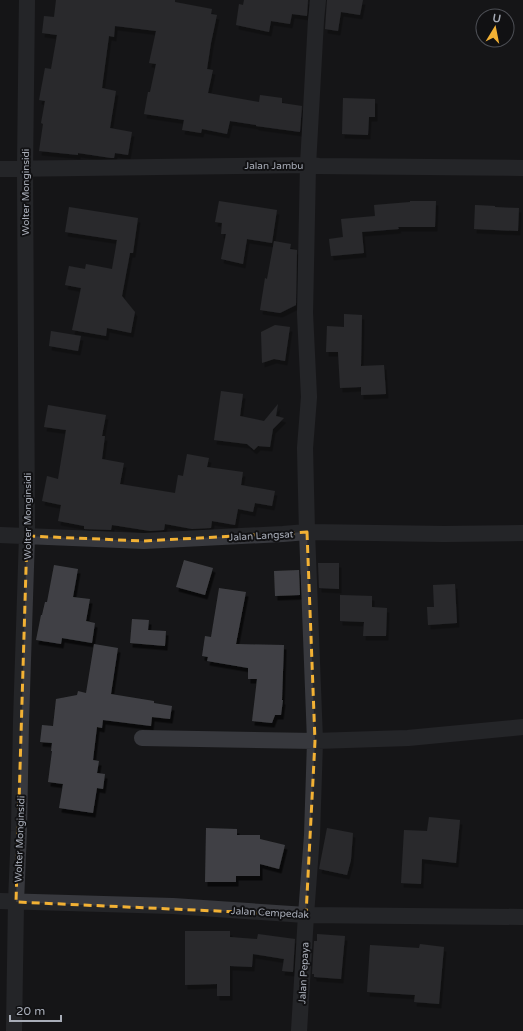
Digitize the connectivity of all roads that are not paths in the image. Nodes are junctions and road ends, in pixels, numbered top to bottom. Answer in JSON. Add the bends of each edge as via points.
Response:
{"nodes":[{"id":1,"x":26,"y":0,"type":"edge"},
{"id":2,"x":318,"y":0,"type":"edge"},
{"id":3,"x":308,"y":165,"type":"junction"},
{"id":4,"x":523,"y":168,"type":"edge"},
{"id":5,"x":0,"y":169,"type":"edge"},
{"id":6,"x":25,"y":169,"type":"junction"},
{"id":7,"x":307,"y":532,"type":"junction"},
{"id":8,"x":523,"y":533,"type":"edge"},
{"id":9,"x":0,"y":535,"type":"edge"},
{"id":10,"x":27,"y":536,"type":"junction"},
{"id":11,"x":523,"y":727,"type":"edge"},
{"id":12,"x":142,"y":738,"type":"dead end"},
{"id":13,"x":315,"y":741,"type":"junction"},
{"id":14,"x":0,"y":901,"type":"edge"},
{"id":15,"x":16,"y":902,"type":"junction"},
{"id":16,"x":306,"y":915,"type":"junction"},
{"id":17,"x":523,"y":917,"type":"edge"},
{"id":18,"x":14,"y":1031,"type":"edge"},
{"id":19,"x":299,"y":1031,"type":"edge"}],
"edges":[{"from":1,"to":6,"type":"street","name":"Wolter Monginsidi"},
{"from":2,"to":3,"type":"street","name":"Jalan Pepaya"},
{"from":3,"to":4,"type":"street","name":"Jalan Jambu"},
{"from":3,"to":6,"type":"street","name":"Jalan Jambu"},
{"from":3,"to":7,"type":"street","name":"Jalan Pepaya","via":[[305,313],[309,397],[305,448]]},
{"from":5,"to":6,"type":"street","name":"Jalan Jambu"},
{"from":6,"to":10,"type":"street","name":"Wolter Monginsidi"},
{"from":7,"to":8,"type":"street","name":"Jalan Langsat"},
{"from":7,"to":10,"type":"street","name":"Jalan Langsat","via":[[144,540]]},
{"from":7,"to":13,"type":"street","name":"Jalan Pepaya"},
{"from":9,"to":10,"type":"street","name":"Jalan Langsat"},
{"from":10,"to":15,"type":"street","name":"Wolter Monginsidi"},
{"from":11,"to":13,"type":"street","via":[[408,738]]},
{"from":12,"to":13,"type":"street"},
{"from":13,"to":16,"type":"street","name":"Jalan Pepaya"},
{"from":14,"to":15,"type":"street","name":"Jalan Cempedak"},
{"from":15,"to":16,"type":"street","name":"Jalan Cempedak","via":[[173,906]]},
{"from":15,"to":18,"type":"street","name":"Wolter Monginsidi"},
{"from":16,"to":17,"type":"street","name":"Jalan Cempedak"},
{"from":16,"to":19,"type":"street","name":"Jalan Pepaya"}]}
